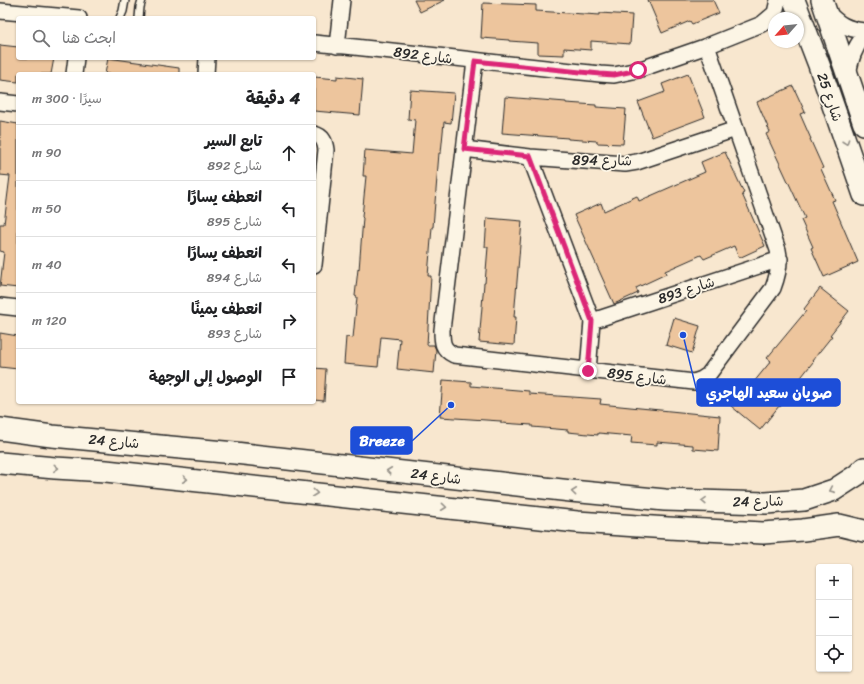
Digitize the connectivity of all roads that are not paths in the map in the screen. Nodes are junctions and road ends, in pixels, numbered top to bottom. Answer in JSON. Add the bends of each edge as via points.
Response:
{"nodes":[{"id":1,"x":125,"y":0,"type":"edge"},
{"id":2,"x":142,"y":0,"type":"edge"},
{"id":3,"x":342,"y":0,"type":"edge"},
{"id":4,"x":778,"y":0,"type":"edge"},
{"id":5,"x":794,"y":0,"type":"edge"},
{"id":6,"x":822,"y":4,"type":"edge"},
{"id":7,"x":0,"y":12,"type":"edge"},
{"id":8,"x":775,"y":12,"type":"edge"},
{"id":9,"x":53,"y":16,"type":"edge"},
{"id":10,"x":121,"y":16,"type":"edge"},
{"id":11,"x":139,"y":16,"type":"edge"},
{"id":12,"x":768,"y":26,"type":"edge"},
{"id":13,"x":864,"y":31,"type":"edge"},
{"id":14,"x":864,"y":36,"type":"edge"},
{"id":15,"x":316,"y":43,"type":"edge"},
{"id":16,"x":804,"y":44,"type":"edge"},
{"id":17,"x":337,"y":46,"type":"junction"},
{"id":18,"x":708,"y":46,"type":"junction"},
{"id":19,"x":76,"y":60,"type":"edge"},
{"id":20,"x":207,"y":60,"type":"edge"},
{"id":21,"x":475,"y":61,"type":"junction"},
{"id":22,"x":819,"y":65,"type":"junction"},
{"id":23,"x":74,"y":72,"type":"edge"},
{"id":24,"x":206,"y":72,"type":"edge"},
{"id":25,"x":848,"y":74,"type":"junction"},
{"id":26,"x":0,"y":102,"type":"edge"},
{"id":27,"x":16,"y":104,"type":"edge"},
{"id":28,"x":863,"y":119,"type":"edge"},
{"id":29,"x":736,"y":129,"type":"junction"},
{"id":30,"x":316,"y":134,"type":"edge"},
{"id":31,"x":464,"y":149,"type":"junction"},
{"id":32,"x":530,"y":156,"type":"junction"},
{"id":33,"x":864,"y":195,"type":"edge"},
{"id":34,"x":316,"y":246,"type":"edge"},
{"id":35,"x":780,"y":259,"type":"junction"},
{"id":36,"x":0,"y":306,"type":"edge"},
{"id":37,"x":16,"y":308,"type":"edge"},
{"id":38,"x":592,"y":321,"type":"junction"},
{"id":39,"x":588,"y":371,"type":"junction"},
{"id":40,"x":0,"y":429,"type":"edge"},
{"id":41,"x":6,"y":466,"type":"edge"},
{"id":42,"x":864,"y":468,"type":"edge"},
{"id":43,"x":864,"y":531,"type":"edge"}],
"edges":[{"from":1,"to":10,"type":"lane"},
{"from":2,"to":11,"type":"lane"},
{"from":3,"to":17,"type":"street"},
{"from":4,"to":8,"type":"street","name":"شارع 892"},
{"from":5,"to":22,"type":"street","name":"شارع 25"},
{"from":6,"to":13,"type":"street","via":[[838,23]]},
{"from":6,"to":25,"type":"street","name":"شارع 25"},
{"from":7,"to":9,"type":"street"},
{"from":12,"to":18,"type":"street","name":"شارع 892"},
{"from":14,"to":25,"type":"street","via":[[851,58]]},
{"from":15,"to":17,"type":"street","name":"شارع 892"},
{"from":16,"to":22,"type":"street"},
{"from":17,"to":21,"type":"street","name":"شارع 892"},
{"from":18,"to":21,"type":"street","name":"شارع 892","via":[[638,70],[614,75]]},
{"from":18,"to":29,"type":"street","name":"شارع 895"},
{"from":19,"to":23,"type":"street"},
{"from":20,"to":24,"type":"street"},
{"from":21,"to":31,"type":"street","name":"شارع 895"},
{"from":22,"to":33,"type":"street","name":"شارع 25","one_way":true},
{"from":25,"to":28,"type":"street","name":"شارع 25"},
{"from":26,"to":27,"type":"street"},
{"from":29,"to":32,"type":"street","name":"شارع 894","via":[[638,162],[625,164]]},
{"from":29,"to":35,"type":"street","name":"شارع 895"},
{"from":30,"to":34,"type":"street","via":[[323,138],[326,150]]},
{"from":31,"to":32,"type":"street","name":"شارع 894"},
{"from":31,"to":39,"type":"street","name":"شارع 895","via":[[442,330],[445,348],[454,355]]},
{"from":32,"to":38,"type":"street"},
{"from":35,"to":38,"type":"street","name":"شارع 893"},
{"from":35,"to":39,"type":"street","name":"شارع 895","via":[[778,276],[773,288],[708,375],[702,379],[687,382]]},
{"from":36,"to":37,"type":"street"},
{"from":38,"to":39,"type":"street"},
{"from":42,"to":40,"type":"street","name":"شارع 24","one_way":true,"via":[[834,490],[804,500],[766,503],[665,500]]},
{"from":41,"to":43,"type":"street","one_way":true,"via":[[106,471],[577,522],[763,533],[839,525]]}]}
